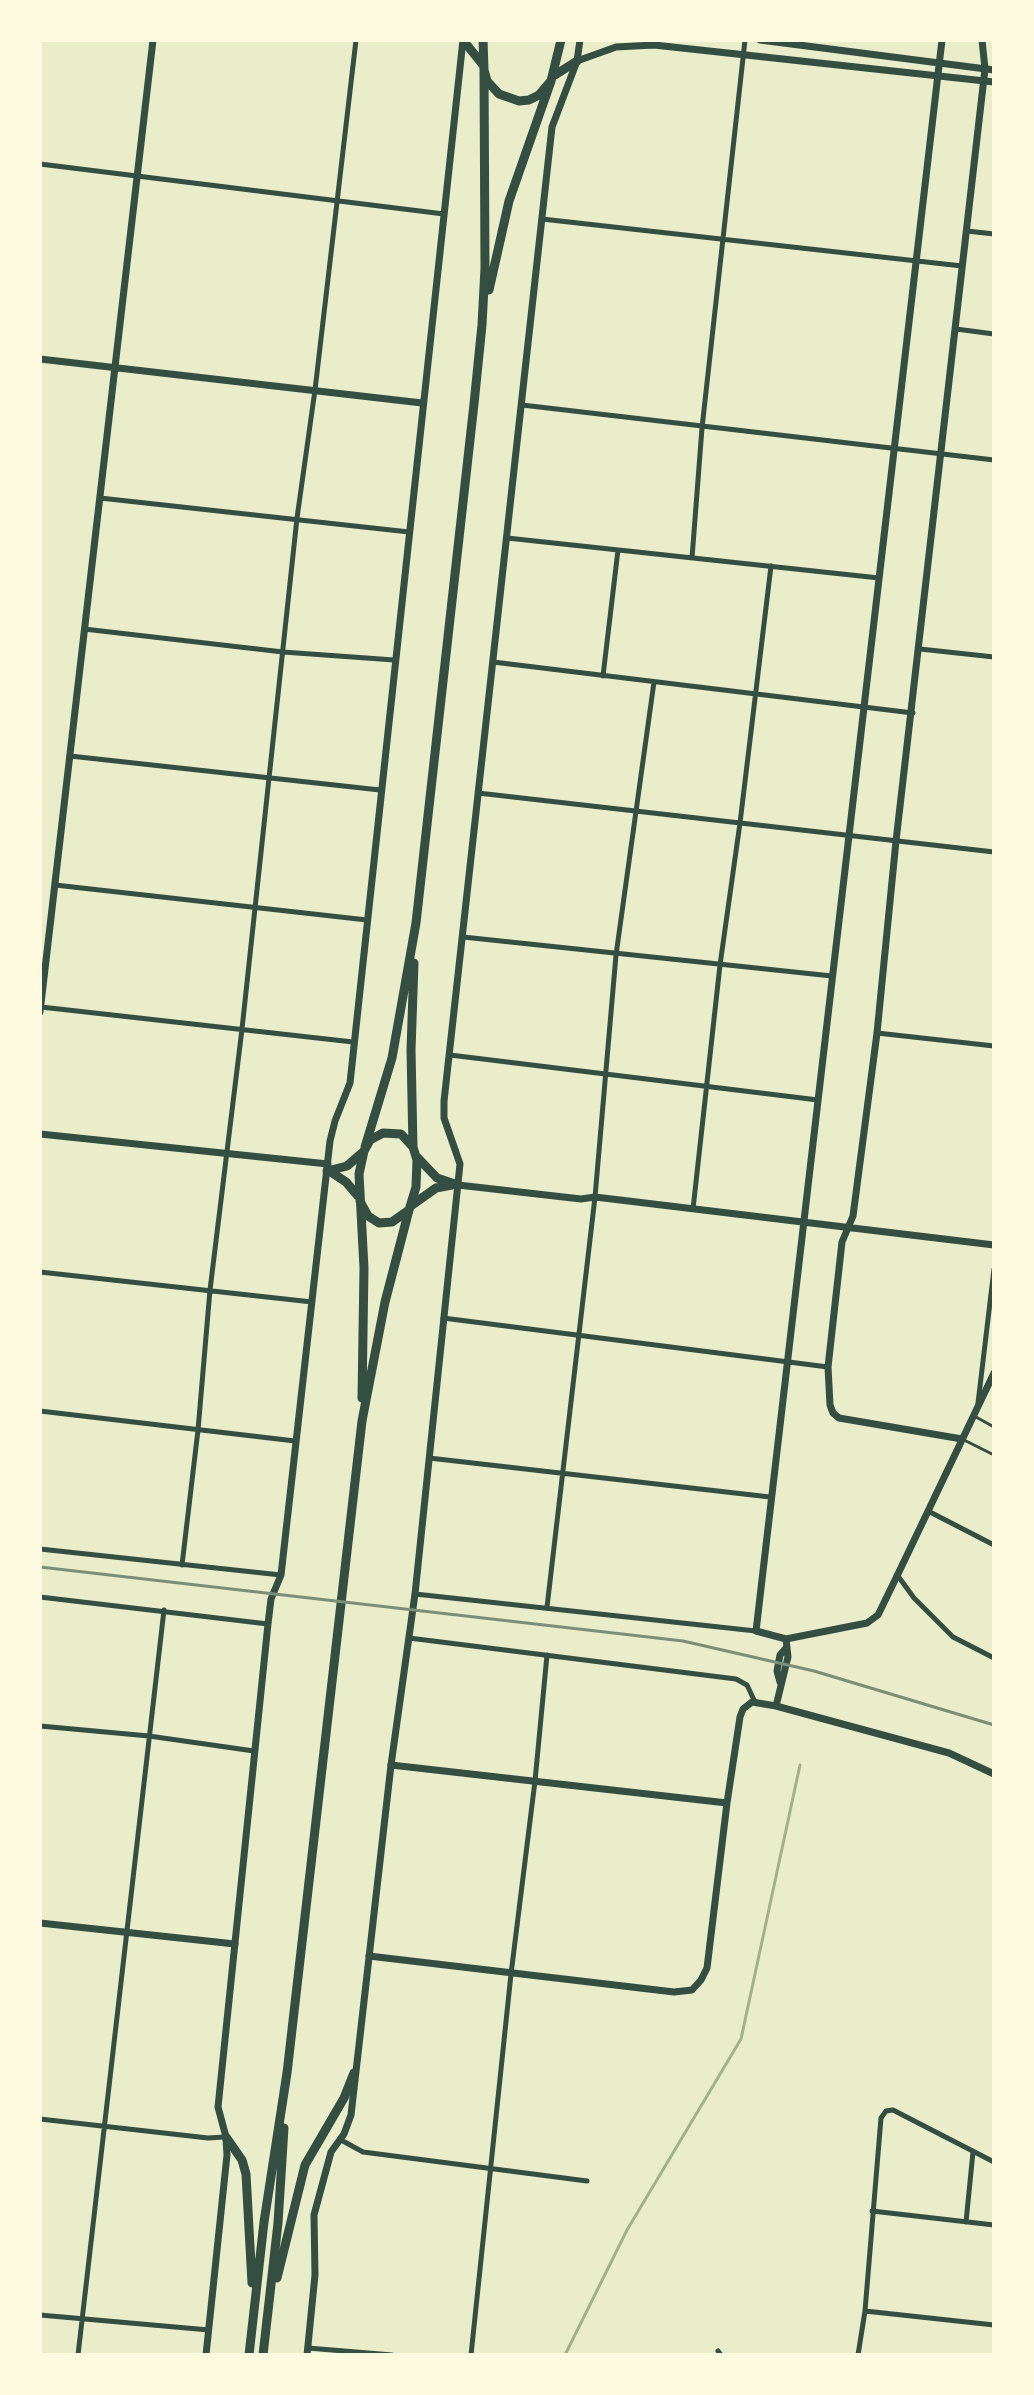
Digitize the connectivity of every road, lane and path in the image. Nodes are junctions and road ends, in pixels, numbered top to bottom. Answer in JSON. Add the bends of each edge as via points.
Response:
{"nodes":[{"id":1,"x":153,"y":40,"type":"edge"},
{"id":2,"x":356,"y":40,"type":"edge"},
{"id":3,"x":463,"y":40,"type":"edge"},
{"id":4,"x":483,"y":40,"type":"edge"},
{"id":5,"x":561,"y":40,"type":"edge"},
{"id":6,"x":580,"y":40,"type":"edge"},
{"id":7,"x":745,"y":40,"type":"edge"},
{"id":8,"x":760,"y":40,"type":"edge"},
{"id":9,"x":942,"y":40,"type":"edge"},
{"id":10,"x":982,"y":40,"type":"edge"},
{"id":11,"x":743,"y":55,"type":"junction"},
{"id":12,"x":577,"y":61,"type":"junction"},
{"id":13,"x":940,"y":62,"type":"junction"},
{"id":14,"x":484,"y":68,"type":"junction"},
{"id":15,"x":990,"y":69,"type":"edge"},
{"id":16,"x":938,"y":75,"type":"junction"},
{"id":17,"x":552,"y":80,"type":"junction"},
{"id":18,"x":984,"y":81,"type":"junction"},
{"id":19,"x":994,"y":82,"type":"edge"},
{"id":20,"x":40,"y":164,"type":"edge"},
{"id":21,"x":137,"y":174,"type":"junction"},
{"id":22,"x":336,"y":200,"type":"junction"},
{"id":23,"x":444,"y":214,"type":"junction"},
{"id":24,"x":542,"y":219,"type":"junction"},
{"id":25,"x":967,"y":231,"type":"junction"},
{"id":26,"x":994,"y":234,"type":"edge"},
{"id":27,"x":723,"y":241,"type":"junction"},
{"id":28,"x":917,"y":261,"type":"junction"},
{"id":29,"x":963,"y":266,"type":"junction"},
{"id":30,"x":482,"y":325,"type":"junction"},
{"id":31,"x":956,"y":329,"type":"junction"},
{"id":32,"x":994,"y":334,"type":"edge"},
{"id":33,"x":40,"y":359,"type":"edge"},
{"id":34,"x":113,"y":367,"type":"junction"},
{"id":35,"x":315,"y":390,"type":"junction"},
{"id":36,"x":422,"y":403,"type":"junction"},
{"id":37,"x":522,"y":405,"type":"junction"},
{"id":38,"x":702,"y":428,"type":"junction"},
{"id":39,"x":895,"y":448,"type":"junction"},
{"id":40,"x":942,"y":454,"type":"junction"},
{"id":41,"x":994,"y":460,"type":"edge"},
{"id":42,"x":100,"y":498,"type":"junction"},
{"id":43,"x":297,"y":518,"type":"junction"},
{"id":44,"x":409,"y":532,"type":"junction"},
{"id":45,"x":507,"y":538,"type":"junction"},
{"id":46,"x":618,"y":550,"type":"junction"},
{"id":47,"x":692,"y":558,"type":"junction"},
{"id":48,"x":771,"y":566,"type":"junction"},
{"id":49,"x":879,"y":578,"type":"junction"},
{"id":50,"x":84,"y":629,"type":"junction"},
{"id":51,"x":920,"y":649,"type":"junction"},
{"id":52,"x":283,"y":652,"type":"junction"},
{"id":53,"x":994,"y":657,"type":"edge"},
{"id":54,"x":394,"y":660,"type":"junction"},
{"id":55,"x":493,"y":662,"type":"junction"},
{"id":56,"x":603,"y":676,"type":"junction"},
{"id":57,"x":654,"y":682,"type":"junction"},
{"id":58,"x":756,"y":694,"type":"junction"},
{"id":59,"x":865,"y":707,"type":"junction"},
{"id":60,"x":913,"y":713,"type":"junction"},
{"id":61,"x":70,"y":756,"type":"junction"},
{"id":62,"x":269,"y":778,"type":"junction"},
{"id":63,"x":380,"y":790,"type":"junction"},
{"id":64,"x":478,"y":793,"type":"junction"},
{"id":65,"x":635,"y":811,"type":"junction"},
{"id":66,"x":740,"y":823,"type":"junction"},
{"id":67,"x":849,"y":835,"type":"junction"},
{"id":68,"x":896,"y":841,"type":"junction"},
{"id":69,"x":994,"y":852,"type":"edge"},
{"id":70,"x":55,"y":885,"type":"junction"},
{"id":71,"x":254,"y":907,"type":"junction"},
{"id":72,"x":367,"y":920,"type":"junction"},
{"id":73,"x":416,"y":923,"type":"junction"},
{"id":74,"x":463,"y":937,"type":"junction"},
{"id":75,"x":616,"y":955,"type":"junction"},
{"id":76,"x":720,"y":965,"type":"junction"},
{"id":77,"x":833,"y":976,"type":"junction"},
{"id":78,"x":40,"y":1010,"type":"edge"},
{"id":79,"x":242,"y":1029,"type":"junction"},
{"id":80,"x":877,"y":1033,"type":"junction"},
{"id":81,"x":353,"y":1042,"type":"junction"},
{"id":82,"x":994,"y":1046,"type":"edge"},
{"id":83,"x":450,"y":1055,"type":"junction"},
{"id":84,"x":605,"y":1075,"type":"junction"},
{"id":85,"x":706,"y":1089,"type":"junction"},
{"id":86,"x":818,"y":1100,"type":"junction"},
{"id":87,"x":40,"y":1134,"type":"edge"},
{"id":88,"x":365,"y":1149,"type":"junction"},
{"id":89,"x":414,"y":1149,"type":"junction"},
{"id":90,"x":226,"y":1154,"type":"junction"},
{"id":91,"x":328,"y":1168,"type":"junction"},
{"id":92,"x":458,"y":1185,"type":"junction"},
{"id":93,"x":595,"y":1197,"type":"junction"},
{"id":94,"x":360,"y":1200,"type":"junction"},
{"id":95,"x":410,"y":1209,"type":"junction"},
{"id":96,"x":693,"y":1209,"type":"junction"},
{"id":97,"x":804,"y":1223,"type":"junction"},
{"id":98,"x":848,"y":1228,"type":"junction"},
{"id":99,"x":994,"y":1245,"type":"edge"},
{"id":100,"x":994,"y":1269,"type":"edge"},
{"id":101,"x":40,"y":1272,"type":"edge"},
{"id":102,"x":210,"y":1290,"type":"junction"},
{"id":103,"x":313,"y":1302,"type":"junction"},
{"id":104,"x":443,"y":1318,"type":"junction"},
{"id":105,"x":577,"y":1336,"type":"junction"},
{"id":106,"x":786,"y":1361,"type":"junction"},
{"id":107,"x":828,"y":1367,"type":"junction"},
{"id":108,"x":994,"y":1373,"type":"edge"},
{"id":109,"x":978,"y":1405,"type":"junction"},
{"id":110,"x":40,"y":1411,"type":"edge"},
{"id":111,"x":973,"y":1416,"type":"junction"},
{"id":112,"x":362,"y":1421,"type":"junction"},
{"id":113,"x":994,"y":1427,"type":"edge"},
{"id":114,"x":198,"y":1430,"type":"junction"},
{"id":115,"x":962,"y":1439,"type":"junction"},
{"id":116,"x":295,"y":1441,"type":"junction"},
{"id":117,"x":994,"y":1455,"type":"edge"},
{"id":118,"x":428,"y":1458,"type":"junction"},
{"id":119,"x":563,"y":1472,"type":"junction"},
{"id":120,"x":770,"y":1497,"type":"junction"},
{"id":121,"x":928,"y":1511,"type":"junction"},
{"id":122,"x":994,"y":1545,"type":"edge"},
{"id":123,"x":40,"y":1549,"type":"edge"},
{"id":124,"x":182,"y":1565,"type":"junction"},
{"id":125,"x":281,"y":1575,"type":"junction"},
{"id":126,"x":897,"y":1576,"type":"junction"},
{"id":127,"x":415,"y":1594,"type":"junction"},
{"id":128,"x":40,"y":1597,"type":"edge"},
{"id":129,"x":547,"y":1607,"type":"junction"},
{"id":130,"x":164,"y":1610,"type":"junction"},
{"id":131,"x":268,"y":1624,"type":"junction"},
{"id":132,"x":756,"y":1631,"type":"junction"},
{"id":133,"x":408,"y":1638,"type":"junction"},
{"id":134,"x":786,"y":1644,"type":"junction"},
{"id":135,"x":547,"y":1655,"type":"junction"},
{"id":136,"x":994,"y":1658,"type":"edge"},
{"id":137,"x":755,"y":1702,"type":"junction"},
{"id":138,"x":776,"y":1706,"type":"junction"},
{"id":139,"x":40,"y":1726,"type":"edge"},
{"id":140,"x":149,"y":1736,"type":"junction"},
{"id":141,"x":254,"y":1751,"type":"junction"},
{"id":142,"x":391,"y":1765,"type":"junction"},
{"id":143,"x":994,"y":1774,"type":"edge"},
{"id":144,"x":535,"y":1781,"type":"junction"},
{"id":145,"x":727,"y":1803,"type":"junction"},
{"id":146,"x":40,"y":1923,"type":"edge"},
{"id":147,"x":128,"y":1933,"type":"junction"},
{"id":148,"x":235,"y":1944,"type":"junction"},
{"id":149,"x":369,"y":1956,"type":"junction"},
{"id":150,"x":511,"y":1974,"type":"junction"},
{"id":151,"x":287,"y":2073,"type":"junction"},
{"id":152,"x":354,"y":2073,"type":"junction"},
{"id":153,"x":40,"y":2119,"type":"edge"},
{"id":154,"x":107,"y":2125,"type":"junction"},
{"id":155,"x":226,"y":2137,"type":"junction"},
{"id":156,"x":341,"y":2140,"type":"junction"},
{"id":157,"x":973,"y":2152,"type":"junction"},
{"id":158,"x":994,"y":2162,"type":"edge"},
{"id":159,"x":491,"y":2169,"type":"junction"},
{"id":160,"x":587,"y":2181,"type":"dead end"},
{"id":161,"x":872,"y":2211,"type":"junction"},
{"id":162,"x":966,"y":2222,"type":"junction"},
{"id":163,"x":994,"y":2225,"type":"edge"},
{"id":164,"x":865,"y":2311,"type":"junction"},
{"id":165,"x":40,"y":2315,"type":"edge"},
{"id":166,"x":82,"y":2318,"type":"junction"},
{"id":167,"x":252,"y":2320,"type":"junction"},
{"id":168,"x":266,"y":2320,"type":"junction"},
{"id":169,"x":994,"y":2325,"type":"edge"},
{"id":170,"x":209,"y":2330,"type":"junction"},
{"id":171,"x":308,"y":2351,"type":"edge"},
{"id":172,"x":78,"y":2355,"type":"edge"},
{"id":173,"x":206,"y":2355,"type":"edge"},
{"id":174,"x":249,"y":2355,"type":"edge"},
{"id":175,"x":263,"y":2355,"type":"edge"},
{"id":176,"x":392,"y":2355,"type":"edge"},
{"id":177,"x":471,"y":2355,"type":"edge"},
{"id":178,"x":858,"y":2355,"type":"edge"}],
"edges":[{"from":1,"to":21,"type":"street"},
{"from":2,"to":22,"type":"street"},
{"from":3,"to":14,"type":"highway"},
{"from":3,"to":23,"type":"street"},
{"from":4,"to":14,"type":"highway"},
{"from":5,"to":17,"type":"highway"},
{"from":6,"to":12,"type":"street"},
{"from":7,"to":11,"type":"street"},
{"from":8,"to":13,"type":"street"},
{"from":9,"to":13,"type":"street"},
{"from":10,"to":15,"type":"street"},
{"from":11,"to":12,"type":"street","via":[[641,45],[616,47]]},
{"from":11,"to":16,"type":"street"},
{"from":11,"to":27,"type":"street"},
{"from":12,"to":17,"type":"highway"},
{"from":12,"to":24,"type":"street","via":[[552,127]]},
{"from":13,"to":15,"type":"street"},
{"from":13,"to":16,"type":"street"},
{"from":14,"to":17,"type":"highway","via":[[495,91],[514,100],[534,98]]},
{"from":14,"to":30,"type":"highway"},
{"from":15,"to":18,"type":"street"},
{"from":16,"to":18,"type":"street"},
{"from":16,"to":28,"type":"street"},
{"from":17,"to":30,"type":"highway","via":[[509,201]]},
{"from":18,"to":19,"type":"street"},
{"from":18,"to":25,"type":"street"},
{"from":20,"to":21,"type":"street"},
{"from":21,"to":22,"type":"street"},
{"from":21,"to":34,"type":"street"},
{"from":22,"to":23,"type":"street"},
{"from":22,"to":35,"type":"street"},
{"from":23,"to":36,"type":"street"},
{"from":24,"to":27,"type":"street"},
{"from":24,"to":37,"type":"street"},
{"from":25,"to":26,"type":"street"},
{"from":25,"to":29,"type":"street"},
{"from":27,"to":28,"type":"street"},
{"from":27,"to":38,"type":"street"},
{"from":28,"to":29,"type":"street"},
{"from":28,"to":39,"type":"street"},
{"from":29,"to":31,"type":"street"},
{"from":30,"to":73,"type":"highway"},
{"from":31,"to":32,"type":"street"},
{"from":31,"to":40,"type":"street"},
{"from":33,"to":34,"type":"street"},
{"from":34,"to":35,"type":"street"},
{"from":34,"to":42,"type":"street"},
{"from":35,"to":36,"type":"street"},
{"from":35,"to":43,"type":"street"},
{"from":36,"to":44,"type":"street"},
{"from":37,"to":38,"type":"street"},
{"from":37,"to":45,"type":"street"},
{"from":38,"to":39,"type":"street"},
{"from":38,"to":47,"type":"street"},
{"from":39,"to":40,"type":"street"},
{"from":39,"to":49,"type":"street"},
{"from":40,"to":41,"type":"street"},
{"from":40,"to":51,"type":"street"},
{"from":42,"to":43,"type":"street"},
{"from":42,"to":50,"type":"street"},
{"from":43,"to":44,"type":"street"},
{"from":43,"to":52,"type":"street"},
{"from":44,"to":54,"type":"street"},
{"from":45,"to":46,"type":"street"},
{"from":45,"to":55,"type":"street"},
{"from":46,"to":47,"type":"street"},
{"from":46,"to":56,"type":"street"},
{"from":47,"to":48,"type":"street"},
{"from":48,"to":49,"type":"street"},
{"from":48,"to":58,"type":"street"},
{"from":49,"to":59,"type":"street"},
{"from":50,"to":52,"type":"street"},
{"from":50,"to":61,"type":"street"},
{"from":51,"to":53,"type":"street"},
{"from":51,"to":60,"type":"street"},
{"from":52,"to":54,"type":"street"},
{"from":52,"to":62,"type":"street"},
{"from":54,"to":63,"type":"street"},
{"from":55,"to":56,"type":"street"},
{"from":55,"to":64,"type":"street"},
{"from":56,"to":57,"type":"street"},
{"from":57,"to":58,"type":"street"},
{"from":57,"to":65,"type":"street"},
{"from":58,"to":59,"type":"street"},
{"from":58,"to":66,"type":"street"},
{"from":59,"to":60,"type":"street"},
{"from":59,"to":67,"type":"street"},
{"from":60,"to":68,"type":"street"},
{"from":61,"to":62,"type":"street"},
{"from":61,"to":70,"type":"street"},
{"from":62,"to":63,"type":"street"},
{"from":62,"to":71,"type":"street"},
{"from":63,"to":72,"type":"street"},
{"from":64,"to":65,"type":"street"},
{"from":64,"to":74,"type":"street"},
{"from":65,"to":66,"type":"street"},
{"from":65,"to":75,"type":"street"},
{"from":66,"to":67,"type":"street"},
{"from":66,"to":76,"type":"street"},
{"from":67,"to":68,"type":"street"},
{"from":67,"to":77,"type":"street"},
{"from":68,"to":69,"type":"street"},
{"from":68,"to":80,"type":"street"},
{"from":70,"to":71,"type":"street"},
{"from":70,"to":78,"type":"street"},
{"from":71,"to":72,"type":"street"},
{"from":71,"to":79,"type":"street"},
{"from":72,"to":81,"type":"street"},
{"from":73,"to":88,"type":"highway","via":[[392,1058]]},
{"from":73,"to":89,"type":"highway"},
{"from":74,"to":75,"type":"street"},
{"from":74,"to":83,"type":"street"},
{"from":75,"to":76,"type":"street"},
{"from":75,"to":84,"type":"street"},
{"from":76,"to":77,"type":"street"},
{"from":76,"to":85,"type":"street"},
{"from":77,"to":86,"type":"street"},
{"from":78,"to":79,"type":"street"},
{"from":79,"to":81,"type":"street"},
{"from":79,"to":90,"type":"street"},
{"from":80,"to":82,"type":"street"},
{"from":80,"to":98,"type":"street"},
{"from":81,"to":91,"type":"street","via":[[350,1083],[332,1131]]},
{"from":83,"to":84,"type":"street"},
{"from":83,"to":92,"type":"street","via":[[444,1109],[459,1157]]},
{"from":84,"to":85,"type":"street"},
{"from":84,"to":93,"type":"street"},
{"from":85,"to":86,"type":"street"},
{"from":85,"to":96,"type":"street"},
{"from":86,"to":97,"type":"street"},
{"from":87,"to":90,"type":"street"},
{"from":88,"to":89,"type":"highway","via":[[373,1138],[388,1132],[401,1134]]},
{"from":88,"to":91,"type":"highway","via":[[347,1166]]},
{"from":88,"to":94,"type":"highway"},
{"from":89,"to":92,"type":"highway","via":[[437,1178]]},
{"from":89,"to":95,"type":"highway","via":[[417,1180]]},
{"from":90,"to":91,"type":"street"},
{"from":90,"to":102,"type":"street"},
{"from":91,"to":94,"type":"highway"},
{"from":91,"to":103,"type":"street"},
{"from":92,"to":93,"type":"street"},
{"from":92,"to":95,"type":"highway","via":[[436,1188]]},
{"from":92,"to":104,"type":"street"},
{"from":93,"to":96,"type":"street"},
{"from":93,"to":105,"type":"street"},
{"from":94,"to":95,"type":"highway","via":[[368,1216],[379,1223],[392,1222]]},
{"from":94,"to":112,"type":"highway"},
{"from":95,"to":112,"type":"highway"},
{"from":96,"to":97,"type":"street"},
{"from":97,"to":98,"type":"street"},
{"from":97,"to":106,"type":"street"},
{"from":98,"to":99,"type":"street"},
{"from":98,"to":107,"type":"street"},
{"from":100,"to":109,"type":"street"},
{"from":101,"to":102,"type":"street"},
{"from":102,"to":103,"type":"street"},
{"from":102,"to":114,"type":"street"},
{"from":103,"to":116,"type":"street"},
{"from":104,"to":105,"type":"street"},
{"from":104,"to":118,"type":"street"},
{"from":105,"to":106,"type":"street"},
{"from":105,"to":119,"type":"street"},
{"from":106,"to":107,"type":"street"},
{"from":106,"to":120,"type":"street"},
{"from":107,"to":115,"type":"street","via":[[833,1413],[848,1421]]},
{"from":108,"to":109,"type":"street"},
{"from":109,"to":111,"type":"street"},
{"from":110,"to":114,"type":"street"},
{"from":111,"to":113,"type":"lane"},
{"from":111,"to":115,"type":"street"},
{"from":112,"to":151,"type":"highway"},
{"from":114,"to":116,"type":"street"},
{"from":114,"to":124,"type":"street"},
{"from":115,"to":117,"type":"lane"},
{"from":115,"to":121,"type":"street"},
{"from":116,"to":125,"type":"street"},
{"from":118,"to":119,"type":"street"},
{"from":118,"to":127,"type":"street"},
{"from":119,"to":120,"type":"street"},
{"from":119,"to":129,"type":"street"},
{"from":120,"to":132,"type":"street"},
{"from":121,"to":122,"type":"street"},
{"from":121,"to":126,"type":"street"},
{"from":123,"to":124,"type":"street"},
{"from":124,"to":125,"type":"street"},
{"from":125,"to":131,"type":"street"},
{"from":126,"to":134,"type":"street","via":[[872,1621]]},
{"from":126,"to":136,"type":"street","via":[[953,1637]]},
{"from":127,"to":129,"type":"street"},
{"from":127,"to":133,"type":"street"},
{"from":128,"to":130,"type":"street"},
{"from":129,"to":132,"type":"street"},
{"from":130,"to":131,"type":"street"},
{"from":130,"to":140,"type":"street"},
{"from":131,"to":141,"type":"street"},
{"from":132,"to":134,"type":"street"},
{"from":133,"to":135,"type":"street"},
{"from":133,"to":142,"type":"street"},
{"from":134,"to":138,"type":"street","via":[[777,1671]]},
{"from":135,"to":137,"type":"street","via":[[736,1679],[747,1685]]},
{"from":135,"to":144,"type":"street"},
{"from":137,"to":138,"type":"street"},
{"from":137,"to":145,"type":"street","via":[[741,1714]]},
{"from":138,"to":143,"type":"street","via":[[949,1753]]},
{"from":139,"to":140,"type":"street"},
{"from":140,"to":141,"type":"street"},
{"from":140,"to":147,"type":"street"},
{"from":141,"to":148,"type":"street"},
{"from":142,"to":144,"type":"street"},
{"from":142,"to":149,"type":"street"},
{"from":144,"to":145,"type":"street"},
{"from":144,"to":150,"type":"street"},
{"from":145,"to":150,"type":"street","via":[[709,1959],[692,1990]]},
{"from":146,"to":147,"type":"street"},
{"from":147,"to":148,"type":"street"},
{"from":147,"to":154,"type":"street"},
{"from":148,"to":155,"type":"street","via":[[218,2107]]},
{"from":149,"to":150,"type":"street"},
{"from":149,"to":152,"type":"street"},
{"from":150,"to":159,"type":"street"},
{"from":151,"to":167,"type":"highway"},
{"from":151,"to":168,"type":"highway"},
{"from":152,"to":156,"type":"street","via":[[351,2115]]},
{"from":152,"to":168,"type":"highway","via":[[305,2165]]},
{"from":153,"to":154,"type":"street"},
{"from":154,"to":155,"type":"street"},
{"from":154,"to":166,"type":"street"},
{"from":155,"to":167,"type":"highway","via":[[246,2174]]},
{"from":155,"to":170,"type":"street"},
{"from":156,"to":159,"type":"street","via":[[363,2152]]},
{"from":156,"to":171,"type":"street","via":[[331,2152],[314,2215]]},
{"from":157,"to":158,"type":"street"},
{"from":157,"to":161,"type":"street","via":[[886,2111]]},
{"from":157,"to":162,"type":"street"},
{"from":159,"to":160,"type":"street"},
{"from":159,"to":177,"type":"street"},
{"from":161,"to":162,"type":"street"},
{"from":161,"to":164,"type":"street"},
{"from":162,"to":163,"type":"street"},
{"from":164,"to":169,"type":"street"},
{"from":164,"to":178,"type":"street"},
{"from":165,"to":166,"type":"street"},
{"from":166,"to":170,"type":"street"},
{"from":166,"to":172,"type":"street"},
{"from":167,"to":174,"type":"highway"},
{"from":168,"to":175,"type":"highway"},
{"from":170,"to":173,"type":"street"},
{"from":171,"to":176,"type":"street"}]}
